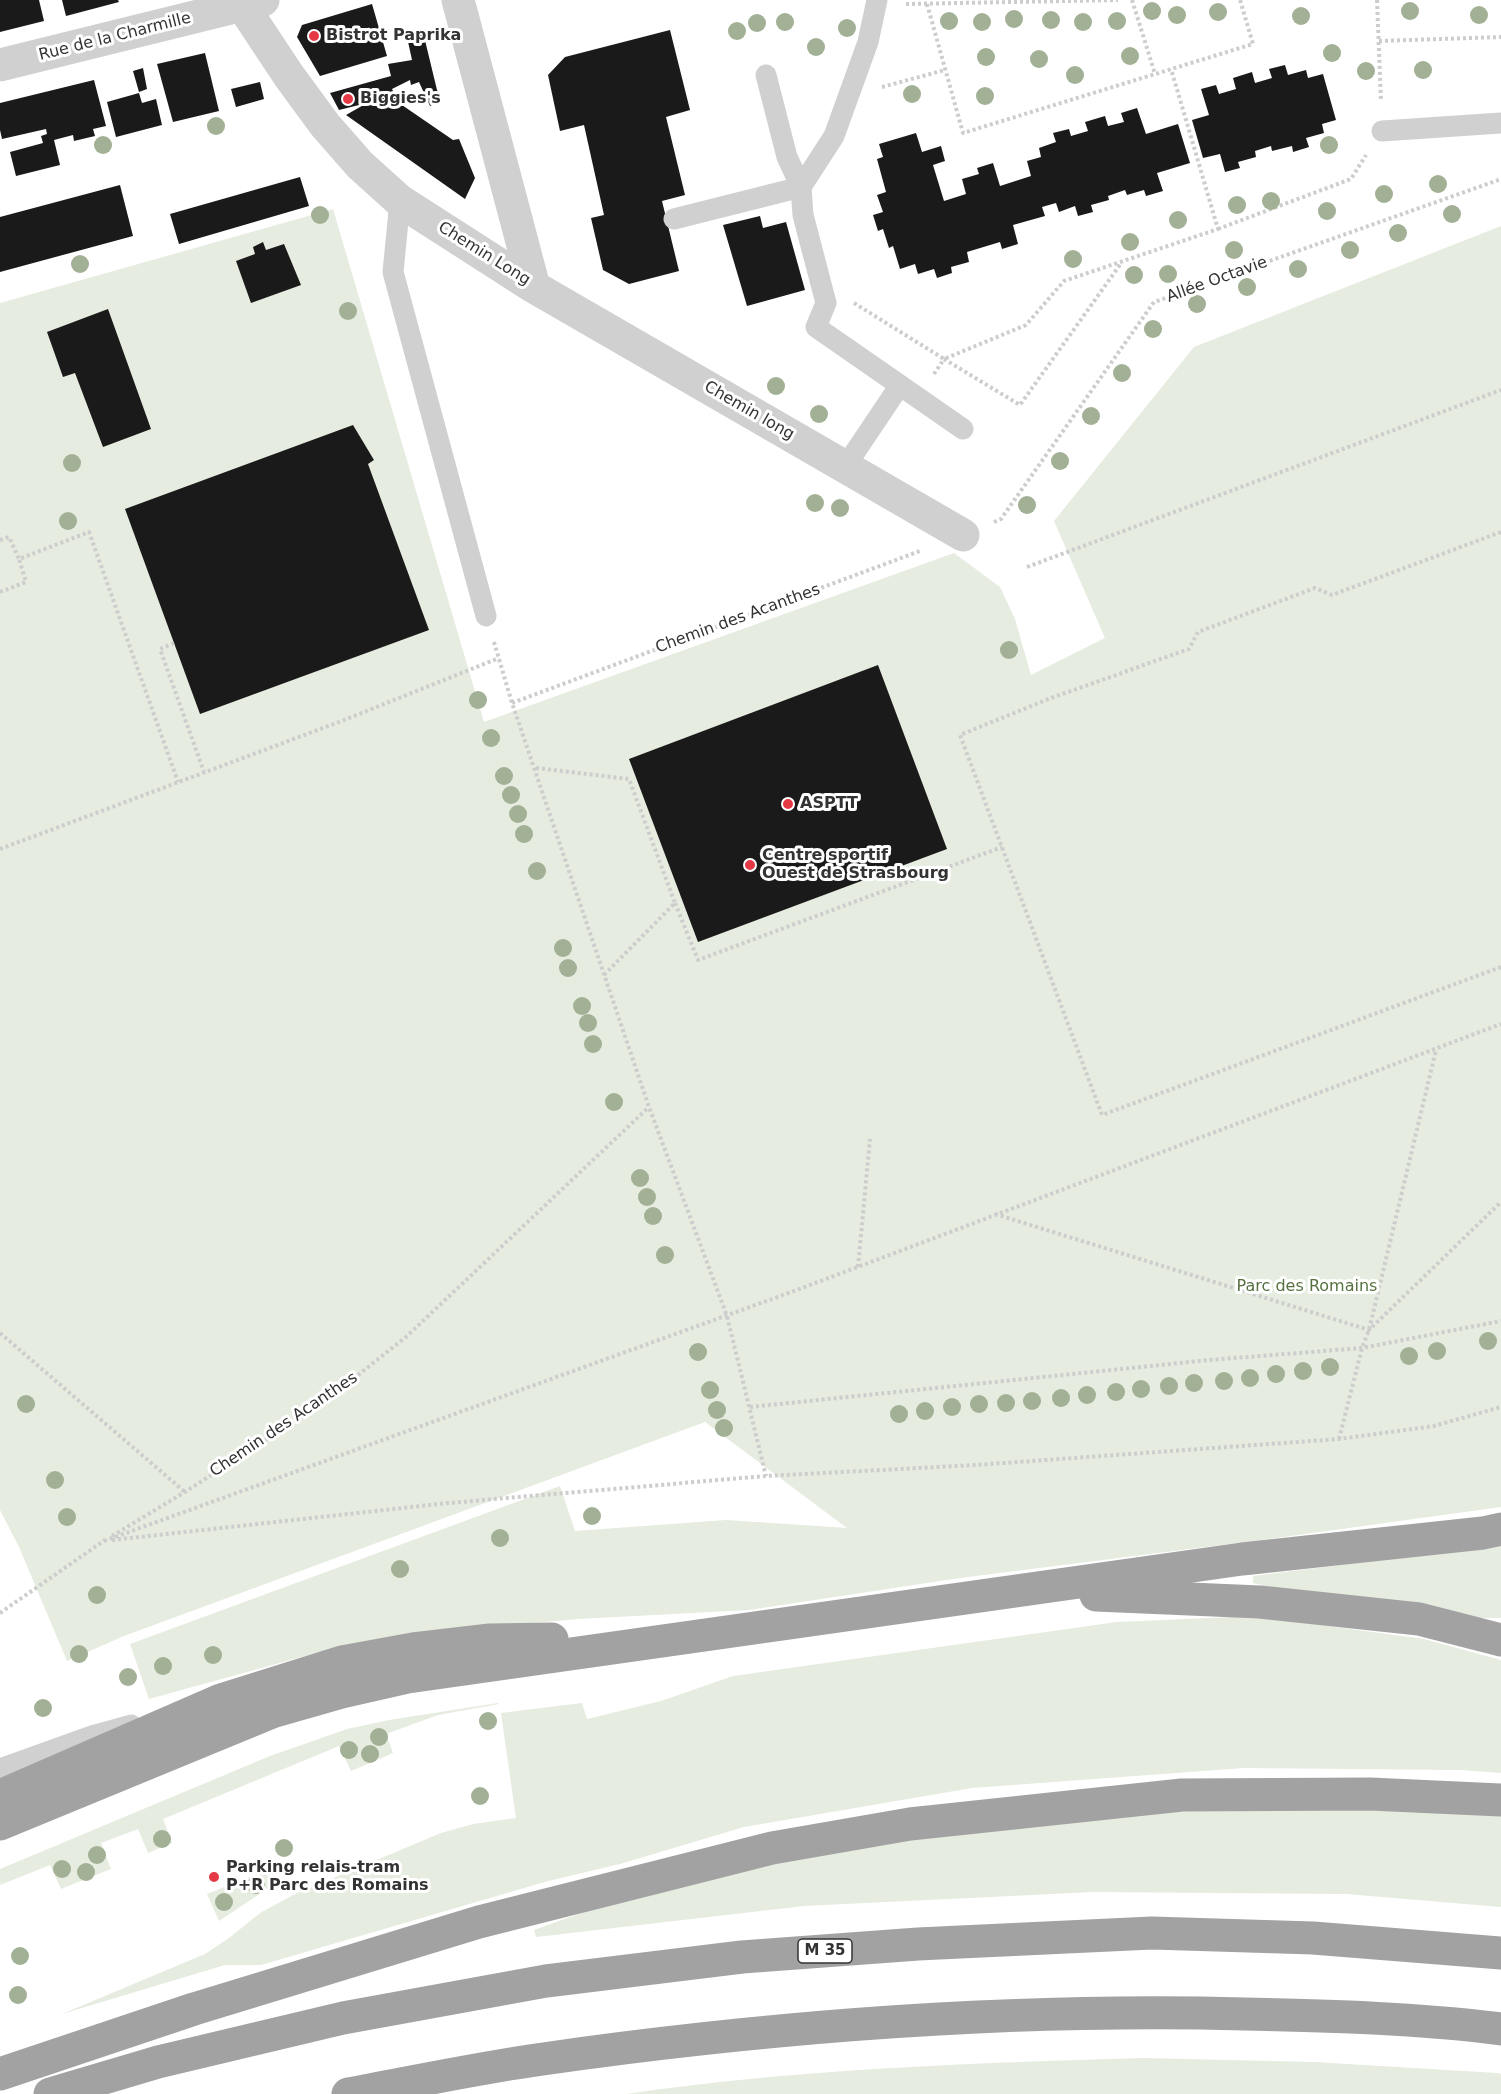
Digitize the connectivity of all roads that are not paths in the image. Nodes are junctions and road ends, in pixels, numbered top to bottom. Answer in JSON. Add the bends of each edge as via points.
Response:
{"nodes":[{"id":1,"x":458,"y":0,"type":"edge"},
{"id":2,"x":877,"y":2,"type":"edge"},
{"id":3,"x":254,"y":3,"type":"edge"},
{"id":4,"x":0,"y":66,"type":"edge"},
{"id":5,"x":766,"y":75,"type":"dead end"},
{"id":6,"x":1501,"y":123,"type":"edge"},
{"id":7,"x":1382,"y":131,"type":"road end"},
{"id":8,"x":801,"y":188,"type":"junction"},
{"id":9,"x":400,"y":201,"type":"junction"},
{"id":10,"x":674,"y":219,"type":"dead end"},
{"id":11,"x":534,"y":287,"type":"junction"},
{"id":12,"x":900,"y":385,"type":"junction"},
{"id":13,"x":963,"y":429,"type":"dead end"},
{"id":14,"x":844,"y":467,"type":"junction"},
{"id":15,"x":963,"y":535,"type":"road end"},
{"id":16,"x":486,"y":616,"type":"road end"},
{"id":17,"x":1501,"y":1529,"type":"edge"},
{"id":18,"x":1012,"y":1592,"type":"junction"},
{"id":19,"x":686,"y":1638,"type":"junction"},
{"id":20,"x":1501,"y":1640,"type":"edge"},
{"id":21,"x":221,"y":1700,"type":"junction"},
{"id":22,"x":0,"y":1769,"type":"edge"},
{"id":23,"x":0,"y":1796,"type":"edge"},
{"id":24,"x":1501,"y":1800,"type":"edge"},
{"id":25,"x":0,"y":1824,"type":"edge"},
{"id":26,"x":1501,"y":1953,"type":"edge"},
{"id":27,"x":1501,"y":2029,"type":"edge"},
{"id":28,"x":0,"y":2074,"type":"edge"},
{"id":29,"x":50,"y":2094,"type":"edge"},
{"id":30,"x":348,"y":2094,"type":"edge"}],
"edges":[{"from":1,"to":11,"type":"street","name":"Chemin Long"},
{"from":2,"to":8,"type":"lane","via":[[868,42],[834,136]]},
{"from":3,"to":4,"type":"street","name":"Rue de la Charmille"},
{"from":3,"to":9,"type":"street","name":"Chemin Long","via":[[289,76],[325,125],[360,165]]},
{"from":5,"to":8,"type":"lane","via":[[787,157]]},
{"from":6,"to":7,"type":"lane"},
{"from":8,"to":10,"type":"lane"},
{"from":8,"to":12,"type":"lane","via":[[826,303],[816,327]]},
{"from":9,"to":11,"type":"street","name":"Chemin Long"},
{"from":9,"to":16,"type":"lane","via":[[393,272]]},
{"from":11,"to":14,"type":"street","name":"Chemin long"},
{"from":12,"to":13,"type":"lane"},
{"from":12,"to":14,"type":"lane"},
{"from":14,"to":15,"type":"street","name":"Chemin long"},
{"from":17,"to":18,"type":"highway","via":[[1242,1559]]},
{"from":18,"to":19,"type":"highway"},
{"from":18,"to":20,"type":"highway","via":[[1260,1602],[1419,1618]]},
{"from":19,"to":21,"type":"highway","via":[[490,1640],[413,1649],[342,1662]]},
{"from":19,"to":25,"type":"highway","via":[[408,1677],[342,1692],[272,1712]]},
{"from":21,"to":22,"type":"lane","via":[[95,1736]]},
{"from":21,"to":23,"type":"highway"},
{"from":24,"to":28,"type":"highway","via":[[1370,1794],[1182,1795],[910,1824],[772,1848],[479,1922],[194,2009]]},
{"from":26,"to":29,"type":"highway","number":"M 35","via":[[1313,1938],[1152,1933],[742,1957],[523,1985],[343,2018],[158,2062]]},
{"from":27,"to":30,"type":"highway","via":[[1314,2016],[1153,2012],[918,2020],[743,2034],[540,2060]]}]}
